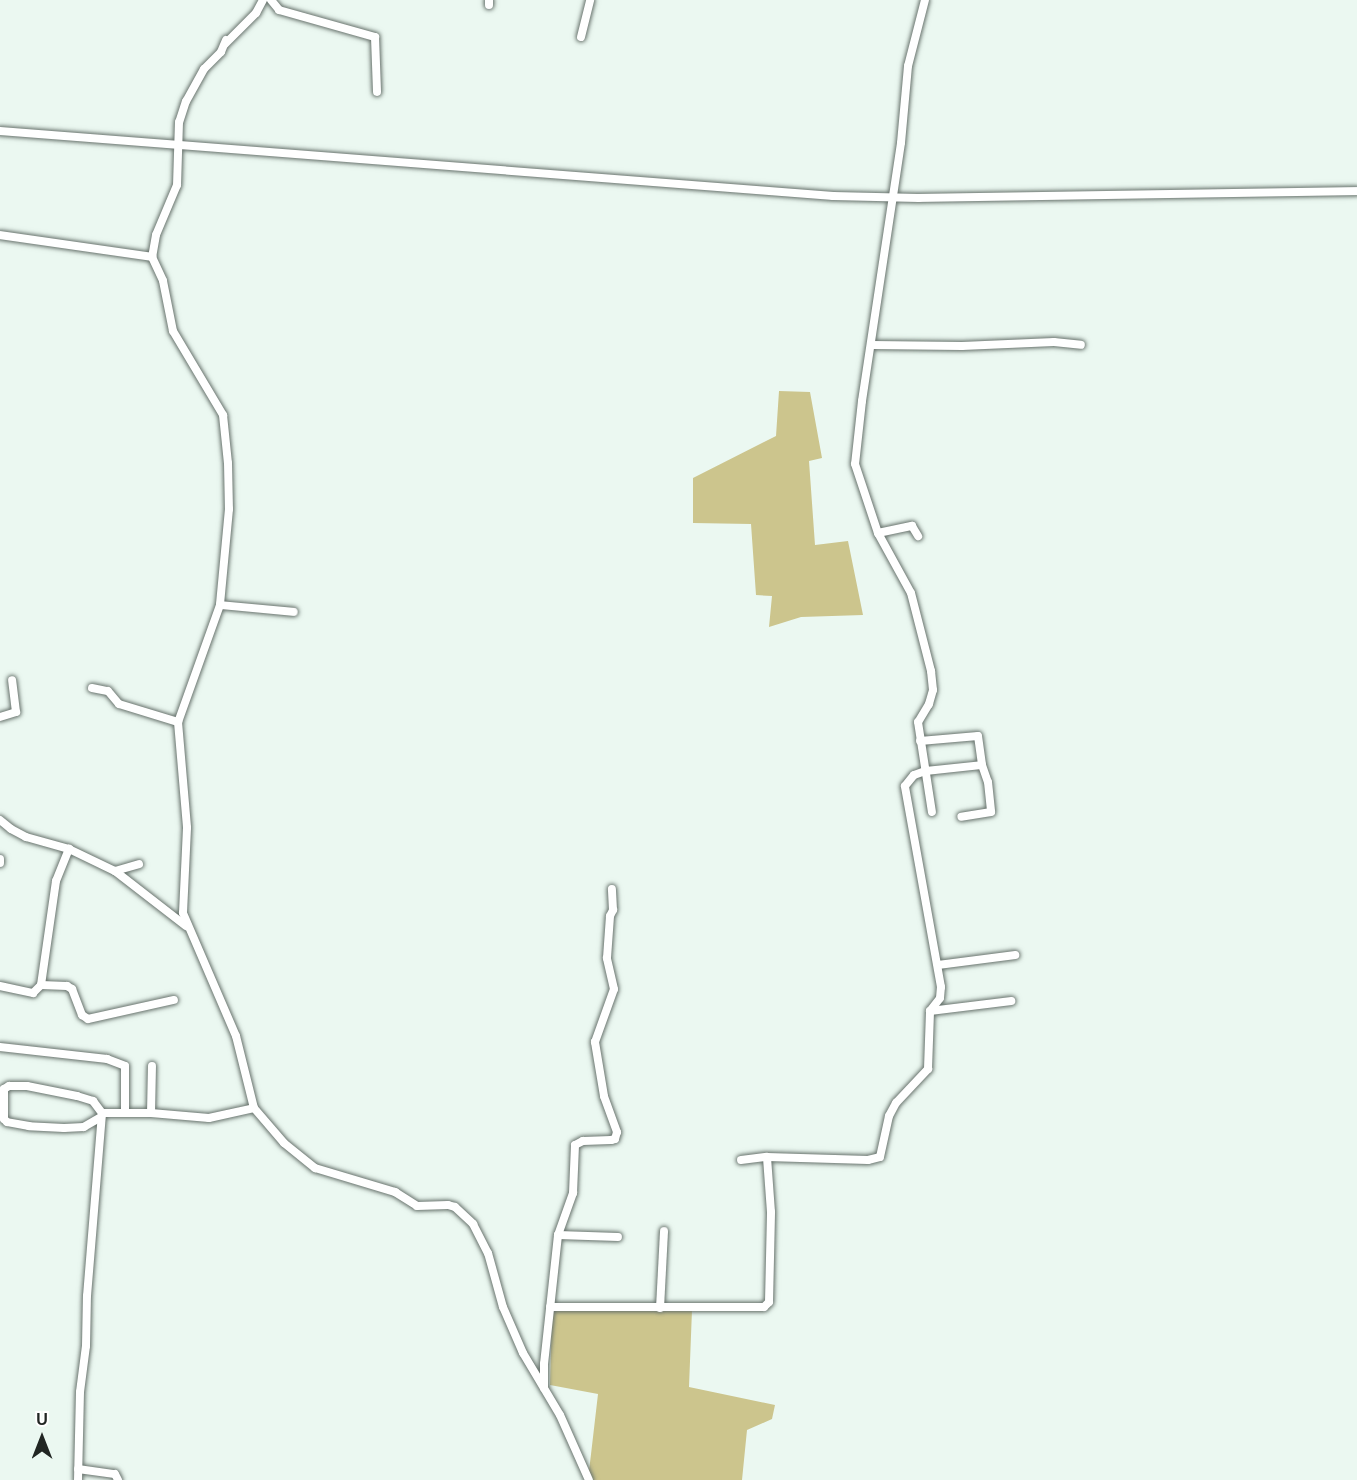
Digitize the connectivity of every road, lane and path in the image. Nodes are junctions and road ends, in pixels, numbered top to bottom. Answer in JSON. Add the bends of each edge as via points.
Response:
{"nodes":[{"id":1,"x":263,"y":0,"type":"edge"},
{"id":2,"x":271,"y":0,"type":"edge"},
{"id":3,"x":590,"y":0,"type":"edge"},
{"id":4,"x":925,"y":0,"type":"edge"},
{"id":5,"x":581,"y":37,"type":"dead end"},
{"id":6,"x":377,"y":92,"type":"dead end"},
{"id":7,"x":0,"y":132,"type":"edge"},
{"id":8,"x":178,"y":146,"type":"junction"},
{"id":9,"x":1357,"y":192,"type":"edge"},
{"id":10,"x":893,"y":197,"type":"junction"},
{"id":11,"x":0,"y":235,"type":"edge"},
{"id":12,"x":152,"y":257,"type":"junction"},
{"id":13,"x":872,"y":345,"type":"junction"},
{"id":14,"x":1081,"y":345,"type":"dead end"},
{"id":15,"x":878,"y":532,"type":"junction"},
{"id":16,"x":918,"y":536,"type":"dead end"},
{"id":17,"x":220,"y":605,"type":"junction"},
{"id":18,"x":294,"y":612,"type":"dead end"},
{"id":19,"x":12,"y":680,"type":"dead end"},
{"id":20,"x":92,"y":688,"type":"dead end"},
{"id":21,"x":0,"y":717,"type":"edge"},
{"id":22,"x":178,"y":722,"type":"junction"},
{"id":23,"x":920,"y":741,"type":"junction"},
{"id":24,"x":982,"y":765,"type":"junction"},
{"id":25,"x":925,"y":771,"type":"junction"},
{"id":26,"x":932,"y":812,"type":"dead end"},
{"id":27,"x":961,"y":817,"type":"dead end"},
{"id":28,"x":0,"y":820,"type":"edge"},
{"id":29,"x":69,"y":849,"type":"junction"},
{"id":30,"x":139,"y":864,"type":"dead end"},
{"id":31,"x":116,"y":872,"type":"junction"},
{"id":32,"x":612,"y":889,"type":"dead end"},
{"id":33,"x":187,"y":927,"type":"junction"},
{"id":34,"x":1015,"y":955,"type":"dead end"},
{"id":35,"x":938,"y":965,"type":"junction"},
{"id":36,"x":41,"y":985,"type":"junction"},
{"id":37,"x":0,"y":986,"type":"edge"},
{"id":38,"x":174,"y":1000,"type":"dead end"},
{"id":39,"x":1011,"y":1001,"type":"dead end"},
{"id":40,"x":930,"y":1011,"type":"junction"},
{"id":41,"x":0,"y":1047,"type":"edge"},
{"id":42,"x":152,"y":1066,"type":"dead end"},
{"id":43,"x":254,"y":1108,"type":"junction"},
{"id":44,"x":125,"y":1113,"type":"junction"},
{"id":45,"x":151,"y":1113,"type":"junction"},
{"id":46,"x":102,"y":1115,"type":"junction"},
{"id":47,"x":767,"y":1157,"type":"junction"},
{"id":48,"x":741,"y":1160,"type":"dead end"},
{"id":49,"x":664,"y":1231,"type":"dead end"},
{"id":50,"x":558,"y":1235,"type":"junction"},
{"id":51,"x":618,"y":1237,"type":"dead end"},
{"id":52,"x":550,"y":1307,"type":"junction"},
{"id":53,"x":660,"y":1308,"type":"junction"},
{"id":54,"x":545,"y":1389,"type":"junction"},
{"id":55,"x":78,"y":1469,"type":"junction"},
{"id":56,"x":78,"y":1480,"type":"edge"},
{"id":57,"x":118,"y":1480,"type":"edge"},
{"id":58,"x":589,"y":1480,"type":"edge"}],
"edges":[{"from":1,"to":8,"type":"street","via":[[256,13],[226,40],[221,52],[204,69],[186,100],[179,122]]},
{"from":2,"to":6,"type":"street","via":[[279,10],[375,37]]},
{"from":3,"to":5,"type":"street"},
{"from":4,"to":10,"type":"street","via":[[908,66]]},
{"from":7,"to":8,"type":"street"},
{"from":8,"to":10,"type":"street","via":[[832,196]]},
{"from":8,"to":12,"type":"street","via":[[177,185],[156,235]]},
{"from":9,"to":10,"type":"street"},
{"from":10,"to":13,"type":"street"},
{"from":11,"to":12,"type":"street"},
{"from":12,"to":17,"type":"street","via":[[163,281],[173,331],[223,415],[229,509]]},
{"from":13,"to":14,"type":"street"},
{"from":13,"to":15,"type":"street","via":[[855,464]]},
{"from":15,"to":16,"type":"street","via":[[912,526]]},
{"from":15,"to":23,"type":"street","via":[[911,594],[931,671],[933,690],[919,717]]},
{"from":17,"to":18,"type":"street"},
{"from":17,"to":22,"type":"street"},
{"from":19,"to":21,"type":"street","via":[[16,712]]},
{"from":20,"to":22,"type":"street","via":[[108,691],[119,704]]},
{"from":22,"to":33,"type":"street","via":[[186,786],[182,897]]},
{"from":23,"to":24,"type":"street","via":[[978,736]]},
{"from":23,"to":25,"type":"street"},
{"from":24,"to":25,"type":"street"},
{"from":24,"to":27,"type":"street","via":[[991,812]]},
{"from":25,"to":26,"type":"street"},
{"from":25,"to":35,"type":"street","via":[[908,779],[905,793]]},
{"from":28,"to":29,"type":"street","via":[[26,837]]},
{"from":29,"to":31,"type":"street"},
{"from":29,"to":36,"type":"street","via":[[56,881]]},
{"from":30,"to":31,"type":"street"},
{"from":31,"to":33,"type":"street"},
{"from":32,"to":50,"type":"street","via":[[614,910],[610,916],[607,958],[615,990],[595,1042],[602,1090],[617,1136],[575,1145],[573,1193]]},
{"from":33,"to":43,"type":"street","via":[[236,1036]]},
{"from":34,"to":35,"type":"street"},
{"from":35,"to":40,"type":"street","via":[[940,998]]},
{"from":36,"to":37,"type":"street","via":[[33,993]]},
{"from":36,"to":38,"type":"street","via":[[72,989],[88,1019]]},
{"from":39,"to":40,"type":"street"},
{"from":40,"to":47,"type":"street","via":[[928,1068],[896,1103],[889,1116],[880,1157]]},
{"from":41,"to":44,"type":"street","via":[[107,1059],[124,1066]]},
{"from":42,"to":45,"type":"street"},
{"from":43,"to":45,"type":"street","via":[[209,1118]]},
{"from":43,"to":54,"type":"street","via":[[284,1143],[315,1168],[395,1192],[417,1206],[455,1208],[473,1224],[482,1238],[503,1307],[523,1353]]},
{"from":44,"to":45,"type":"street"},
{"from":44,"to":46,"type":"street"},
{"from":46,"to":46,"type":"street","via":[[93,1101],[77,1096],[27,1086],[4,1089],[4,1119],[8,1122],[84,1127]]},
{"from":46,"to":55,"type":"street","via":[[80,1392]]},
{"from":47,"to":48,"type":"street"},
{"from":47,"to":53,"type":"street","via":[[771,1212],[769,1302],[754,1308]]},
{"from":49,"to":53,"type":"street"},
{"from":50,"to":51,"type":"street"},
{"from":50,"to":52,"type":"street"},
{"from":52,"to":53,"type":"street"},
{"from":52,"to":54,"type":"street"},
{"from":54,"to":58,"type":"street"},
{"from":55,"to":56,"type":"street"},
{"from":55,"to":57,"type":"street","via":[[116,1474]]}]}
